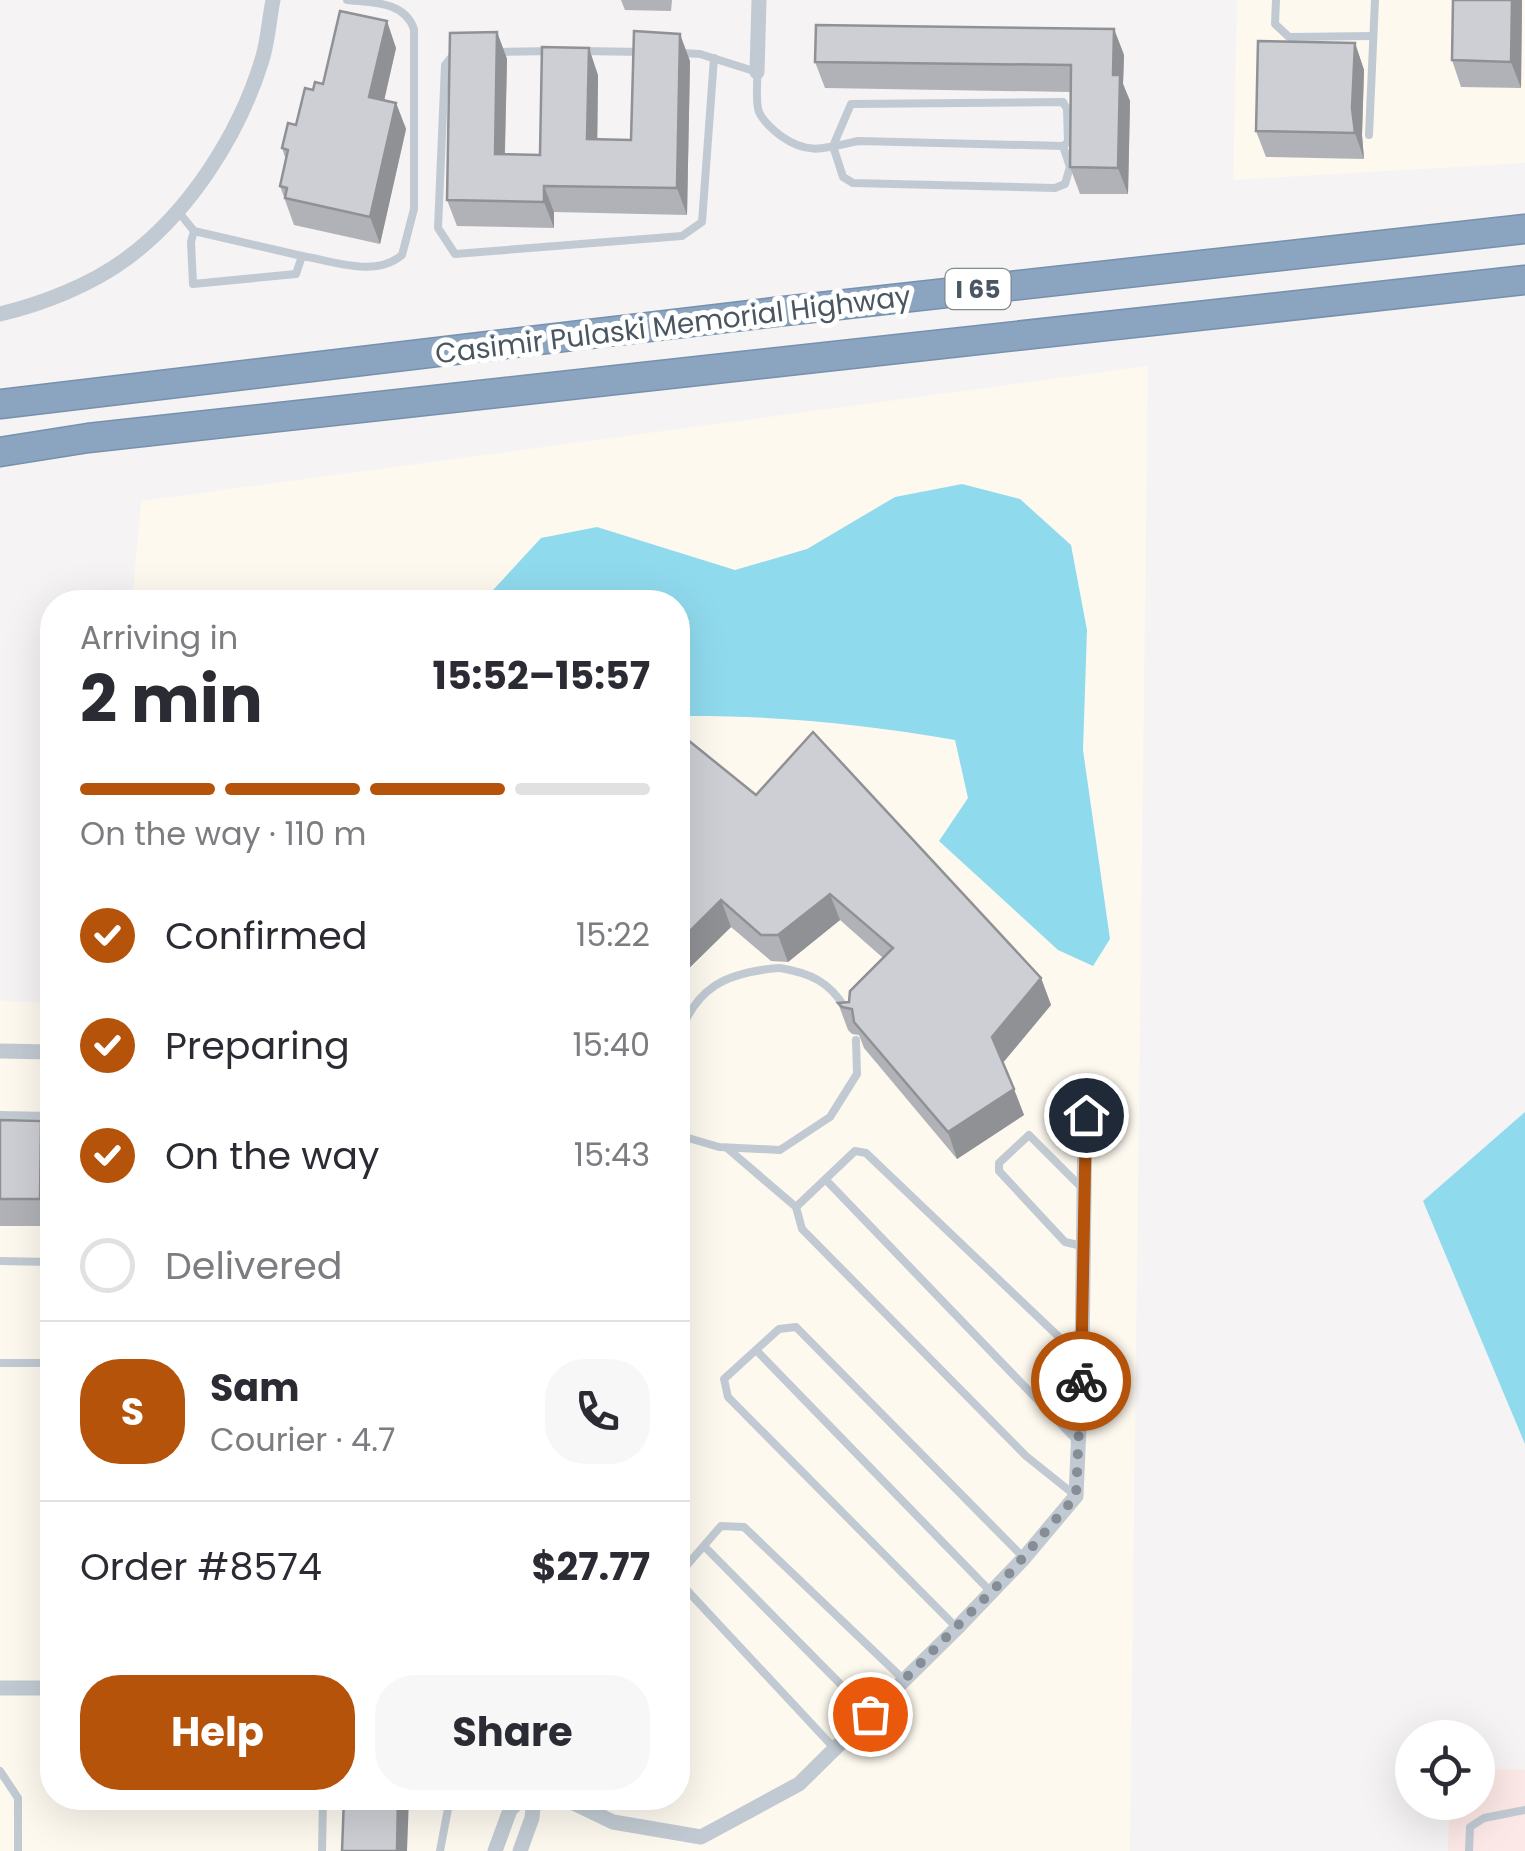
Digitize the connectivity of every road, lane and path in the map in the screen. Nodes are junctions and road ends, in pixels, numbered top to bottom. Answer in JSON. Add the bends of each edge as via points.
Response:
{"nodes":[{"id":1,"x":273,"y":0,"type":"edge"},
{"id":2,"x":347,"y":0,"type":"edge"},
{"id":3,"x":759,"y":0,"type":"edge"},
{"id":4,"x":1276,"y":0,"type":"edge"},
{"id":5,"x":1374,"y":0,"type":"edge"},
{"id":6,"x":1374,"y":36,"type":"junction"},
{"id":7,"x":560,"y":51,"type":"edge"},
{"id":8,"x":578,"y":51,"type":"edge"},
{"id":9,"x":470,"y":52,"type":"edge"},
{"id":10,"x":486,"y":52,"type":"edge"},
{"id":11,"x":649,"y":52,"type":"edge"},
{"id":12,"x":666,"y":52,"type":"edge"},
{"id":13,"x":714,"y":58,"type":"junction"},
{"id":14,"x":757,"y":72,"type":"junction"},
{"id":15,"x":1369,"y":136,"type":"dead end"},
{"id":16,"x":833,"y":146,"type":"junction"},
{"id":17,"x":1063,"y":146,"type":"junction"},
{"id":18,"x":174,"y":213,"type":"junction"},
{"id":19,"x":1525,"y":229,"type":"edge"},
{"id":20,"x":194,"y":231,"type":"junction"},
{"id":21,"x":302,"y":256,"type":"junction"},
{"id":22,"x":1525,"y":280,"type":"edge"},
{"id":23,"x":0,"y":314,"type":"edge"},
{"id":24,"x":0,"y":404,"type":"edge"},
{"id":25,"x":0,"y":452,"type":"edge"},
{"id":26,"x":690,"y":1011,"type":"edge"},
{"id":27,"x":854,"y":1023,"type":"edge"},
{"id":28,"x":856,"y":1040,"type":"edge"},
{"id":29,"x":0,"y":1051,"type":"edge"},
{"id":30,"x":40,"y":1052,"type":"edge"},
{"id":31,"x":1086,"y":1115,"type":"dead end"},
{"id":32,"x":0,"y":1116,"type":"edge"},
{"id":33,"x":40,"y":1116,"type":"edge"},
{"id":34,"x":690,"y":1137,"type":"edge"},
{"id":35,"x":727,"y":1148,"type":"junction"},
{"id":36,"x":826,"y":1180,"type":"junction"},
{"id":37,"x":1084,"y":1190,"type":"junction"},
{"id":38,"x":796,"y":1208,"type":"junction"},
{"id":39,"x":1084,"y":1246,"type":"junction"},
{"id":40,"x":0,"y":1261,"type":"edge"},
{"id":41,"x":40,"y":1262,"type":"edge"},
{"id":42,"x":756,"y":1350,"type":"junction"},
{"id":43,"x":1082,"y":1360,"type":"junction"},
{"id":44,"x":0,"y":1363,"type":"edge"},
{"id":45,"x":40,"y":1363,"type":"edge"},
{"id":46,"x":1078,"y":1442,"type":"junction"},
{"id":47,"x":1076,"y":1496,"type":"junction"},
{"id":48,"x":704,"y":1546,"type":"junction"},
{"id":49,"x":1024,"y":1558,"type":"junction"},
{"id":50,"x":690,"y":1562,"type":"edge"},
{"id":51,"x":991,"y":1592,"type":"junction"},
{"id":52,"x":690,"y":1593,"type":"edge"},
{"id":53,"x":957,"y":1628,"type":"junction"},
{"id":54,"x":904,"y":1680,"type":"junction"},
{"id":55,"x":0,"y":1688,"type":"edge"},
{"id":56,"x":40,"y":1688,"type":"edge"},
{"id":57,"x":870,"y":1714,"type":"junction"},
{"id":58,"x":836,"y":1749,"type":"junction"},
{"id":59,"x":0,"y":1770,"type":"edge"},
{"id":60,"x":324,"y":1810,"type":"edge"},
{"id":61,"x":448,"y":1810,"type":"edge"},
{"id":62,"x":510,"y":1810,"type":"edge"},
{"id":63,"x":533,"y":1810,"type":"edge"},
{"id":64,"x":588,"y":1810,"type":"edge"},
{"id":65,"x":1525,"y":1810,"type":"edge"},
{"id":66,"x":18,"y":1851,"type":"edge"},
{"id":67,"x":322,"y":1851,"type":"edge"},
{"id":68,"x":440,"y":1851,"type":"edge"},
{"id":69,"x":496,"y":1851,"type":"edge"},
{"id":70,"x":520,"y":1851,"type":"edge"},
{"id":71,"x":1468,"y":1851,"type":"edge"}],
"edges":[{"from":1,"to":18,"type":"street","via":[[263,58],[237,124]]},
{"from":2,"to":21,"type":"lane","via":[[393,6],[414,29],[412,223],[402,255],[384,265]]},
{"from":3,"to":14,"type":"street"},
{"from":4,"to":6,"type":"lane","via":[[1275,24],[1289,37]]},
{"from":5,"to":6,"type":"lane"},
{"from":6,"to":15,"type":"lane"},
{"from":7,"to":10,"type":"lane"},
{"from":8,"to":11,"type":"lane"},
{"from":9,"to":13,"type":"lane","via":[[455,52],[445,65],[438,228],[455,254],[682,236],[702,222]]},
{"from":12,"to":13,"type":"lane"},
{"from":13,"to":14,"type":"lane"},
{"from":14,"to":16,"type":"lane","via":[[759,112],[772,130],[798,148]]},
{"from":16,"to":17,"type":"lane"},
{"from":16,"to":17,"type":"lane","via":[[843,178],[853,184],[1055,188],[1065,184],[1070,167]]},
{"from":16,"to":17,"type":"lane","via":[[851,104],[876,102],[1062,102],[1068,127]]},
{"from":18,"to":20,"type":"lane"},
{"from":18,"to":23,"type":"street","via":[[125,260],[32,306]]},
{"from":19,"to":24,"type":"highway","name":"Casimir Pulaski Memorial Highway","number":"I 65"},
{"from":20,"to":21,"type":"lane"},
{"from":20,"to":21,"type":"lane","via":[[194,284],[296,274]]},
{"from":22,"to":25,"type":"highway","name":"Casimir Pulaski Memorial Highway","number":"I 65"},
{"from":26,"to":27,"type":"lane","via":[[715,984],[743,971],[779,968],[808,973],[835,991]]},
{"from":28,"to":35,"type":"lane","via":[[857,1074],[830,1117],[780,1150]]},
{"from":29,"to":30,"type":"street"},
{"from":31,"to":37,"type":"street"},
{"from":32,"to":33,"type":"lane"},
{"from":34,"to":35,"type":"lane"},
{"from":35,"to":38,"type":"lane"},
{"from":36,"to":38,"type":"lane"},
{"from":36,"to":43,"type":"lane","via":[[855,1152],[866,1153]]},
{"from":36,"to":46,"type":"lane"},
{"from":37,"to":39,"type":"street"},
{"from":37,"to":39,"type":"lane","via":[[1029,1135],[999,1163],[999,1171],[1065,1242]]},
{"from":38,"to":47,"type":"lane","via":[[802,1229],[1026,1456]]},
{"from":39,"to":43,"type":"street"},
{"from":40,"to":41,"type":"lane"},
{"from":42,"to":49,"type":"lane","via":[[779,1329],[796,1327]]},
{"from":42,"to":51,"type":"lane"},
{"from":42,"to":53,"type":"lane","via":[[724,1380],[728,1397]]},
{"from":43,"to":46,"type":"street"},
{"from":44,"to":45,"type":"lane"},
{"from":46,"to":47,"type":"street"},
{"from":47,"to":49,"type":"street"},
{"from":48,"to":50,"type":"lane"},
{"from":48,"to":54,"type":"lane","via":[[721,1526],[744,1527]]},
{"from":48,"to":57,"type":"lane"},
{"from":49,"to":51,"type":"street"},
{"from":51,"to":53,"type":"street"},
{"from":52,"to":58,"type":"lane"},
{"from":53,"to":54,"type":"street"},
{"from":54,"to":57,"type":"street"},
{"from":55,"to":56,"type":"street"},
{"from":57,"to":58,"type":"street"},
{"from":58,"to":64,"type":"street","via":[[799,1784],[701,1837],[613,1822]]},
{"from":59,"to":66,"type":"lane","via":[[18,1798]]},
{"from":60,"to":67,"type":"lane"},
{"from":61,"to":68,"type":"lane"},
{"from":62,"to":69,"type":"street"},
{"from":63,"to":70,"type":"street"},
{"from":65,"to":71,"type":"lane","via":[[1470,1827]]}]}
